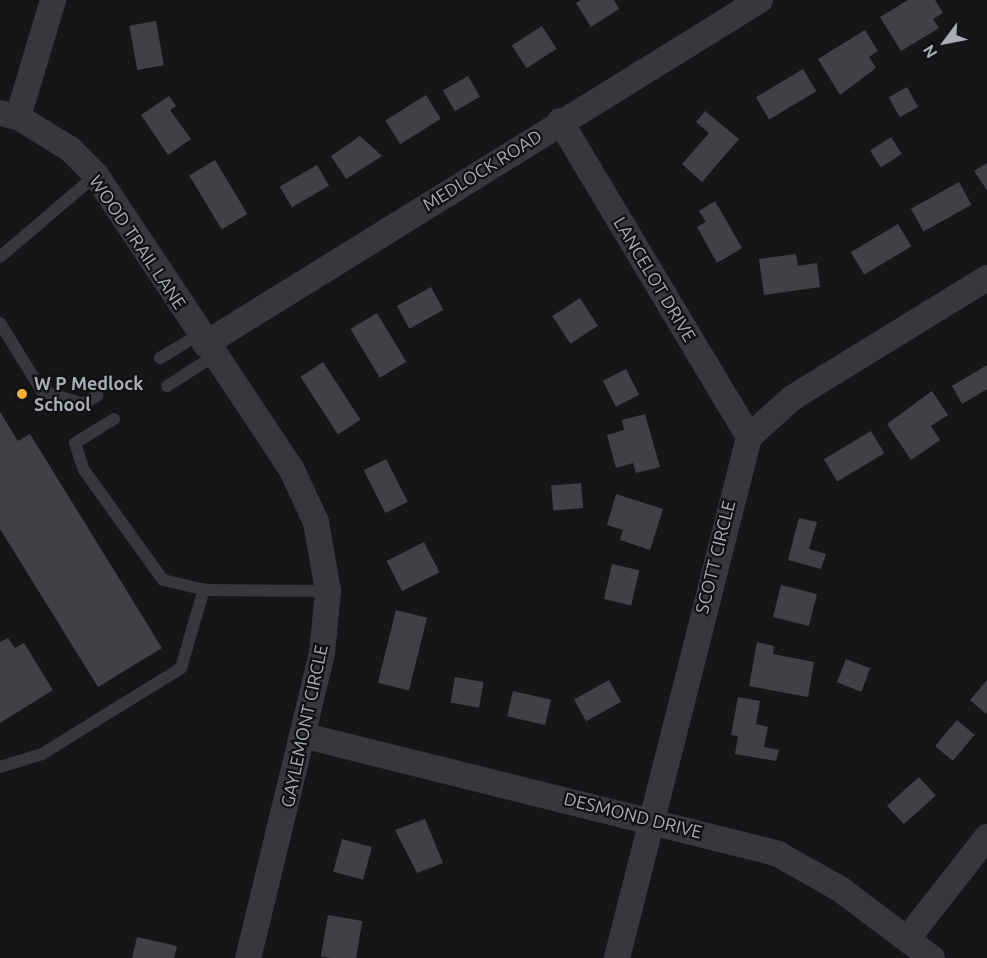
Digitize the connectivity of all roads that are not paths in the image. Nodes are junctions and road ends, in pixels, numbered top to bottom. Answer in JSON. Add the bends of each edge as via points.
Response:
{"nodes":[{"id":1,"x":53,"y":0,"type":"edge"},
{"id":2,"x":760,"y":0,"type":"edge"},
{"id":3,"x":9,"y":115,"type":"edge"},
{"id":4,"x":560,"y":121,"type":"junction"},
{"id":5,"x":96,"y":176,"type":"junction"},
{"id":6,"x":0,"y":256,"type":"edge"},
{"id":7,"x":987,"y":278,"type":"edge"},
{"id":8,"x":0,"y":323,"type":"edge"},
{"id":9,"x":207,"y":345,"type":"junction"},
{"id":10,"x":160,"y":358,"type":"dead end"},
{"id":11,"x":167,"y":386,"type":"dead end"},
{"id":12,"x":98,"y":395,"type":"dead end"},
{"id":13,"x":114,"y":419,"type":"dead end"},
{"id":14,"x":749,"y":436,"type":"junction"},
{"id":15,"x":204,"y":589,"type":"junction"},
{"id":16,"x":328,"y":591,"type":"junction"},
{"id":17,"x":306,"y":736,"type":"junction"},
{"id":18,"x":0,"y":767,"type":"edge"},
{"id":19,"x":651,"y":820,"type":"junction"},
{"id":20,"x":987,"y":837,"type":"edge"},
{"id":21,"x":908,"y":939,"type":"junction"},
{"id":22,"x":248,"y":958,"type":"edge"},
{"id":23,"x":617,"y":958,"type":"edge"},
{"id":24,"x":932,"y":958,"type":"edge"}],
"edges":[{"from":1,"to":3,"type":"street"},
{"from":2,"to":4,"type":"street","name":"MEDLOCK ROAD"},
{"from":3,"to":5,"type":"street","name":"WOOD TRAIL LANE","via":[[70,149]]},
{"from":4,"to":9,"type":"street","name":"MEDLOCK ROAD"},
{"from":4,"to":14,"type":"street","name":"LANCELOT DRIVE"},
{"from":5,"to":6,"type":"lane"},
{"from":5,"to":9,"type":"street","name":"WOOD TRAIL LANE"},
{"from":7,"to":14,"type":"street","via":[[792,398]]},
{"from":8,"to":12,"type":"lane","via":[[42,391],[83,404]]},
{"from":9,"to":10,"type":"lane"},
{"from":9,"to":11,"type":"lane"},
{"from":9,"to":16,"type":"street","name":"GAYLEMONT CIRCLE","via":[[307,497],[322,547]]},
{"from":13,"to":15,"type":"lane","via":[[75,443],[84,470],[164,580]]},
{"from":14,"to":19,"type":"street","name":"SCOTT CIRCLE"},
{"from":15,"to":16,"type":"lane"},
{"from":15,"to":18,"type":"lane","via":[[181,669],[42,754]]},
{"from":16,"to":17,"type":"street","name":"GAYLEMONT CIRCLE"},
{"from":17,"to":19,"type":"street","name":"DESMOND DRIVE"},
{"from":17,"to":22,"type":"street","name":"GAYLEMONT CIRCLE"},
{"from":19,"to":21,"type":"street","name":"DESMOND DRIVE","via":[[778,854],[840,889]]},
{"from":19,"to":23,"type":"street","name":"SCOTT CIRCLE"},
{"from":20,"to":21,"type":"street"},
{"from":21,"to":24,"type":"street","name":"DESMOND DRIVE"}]}
